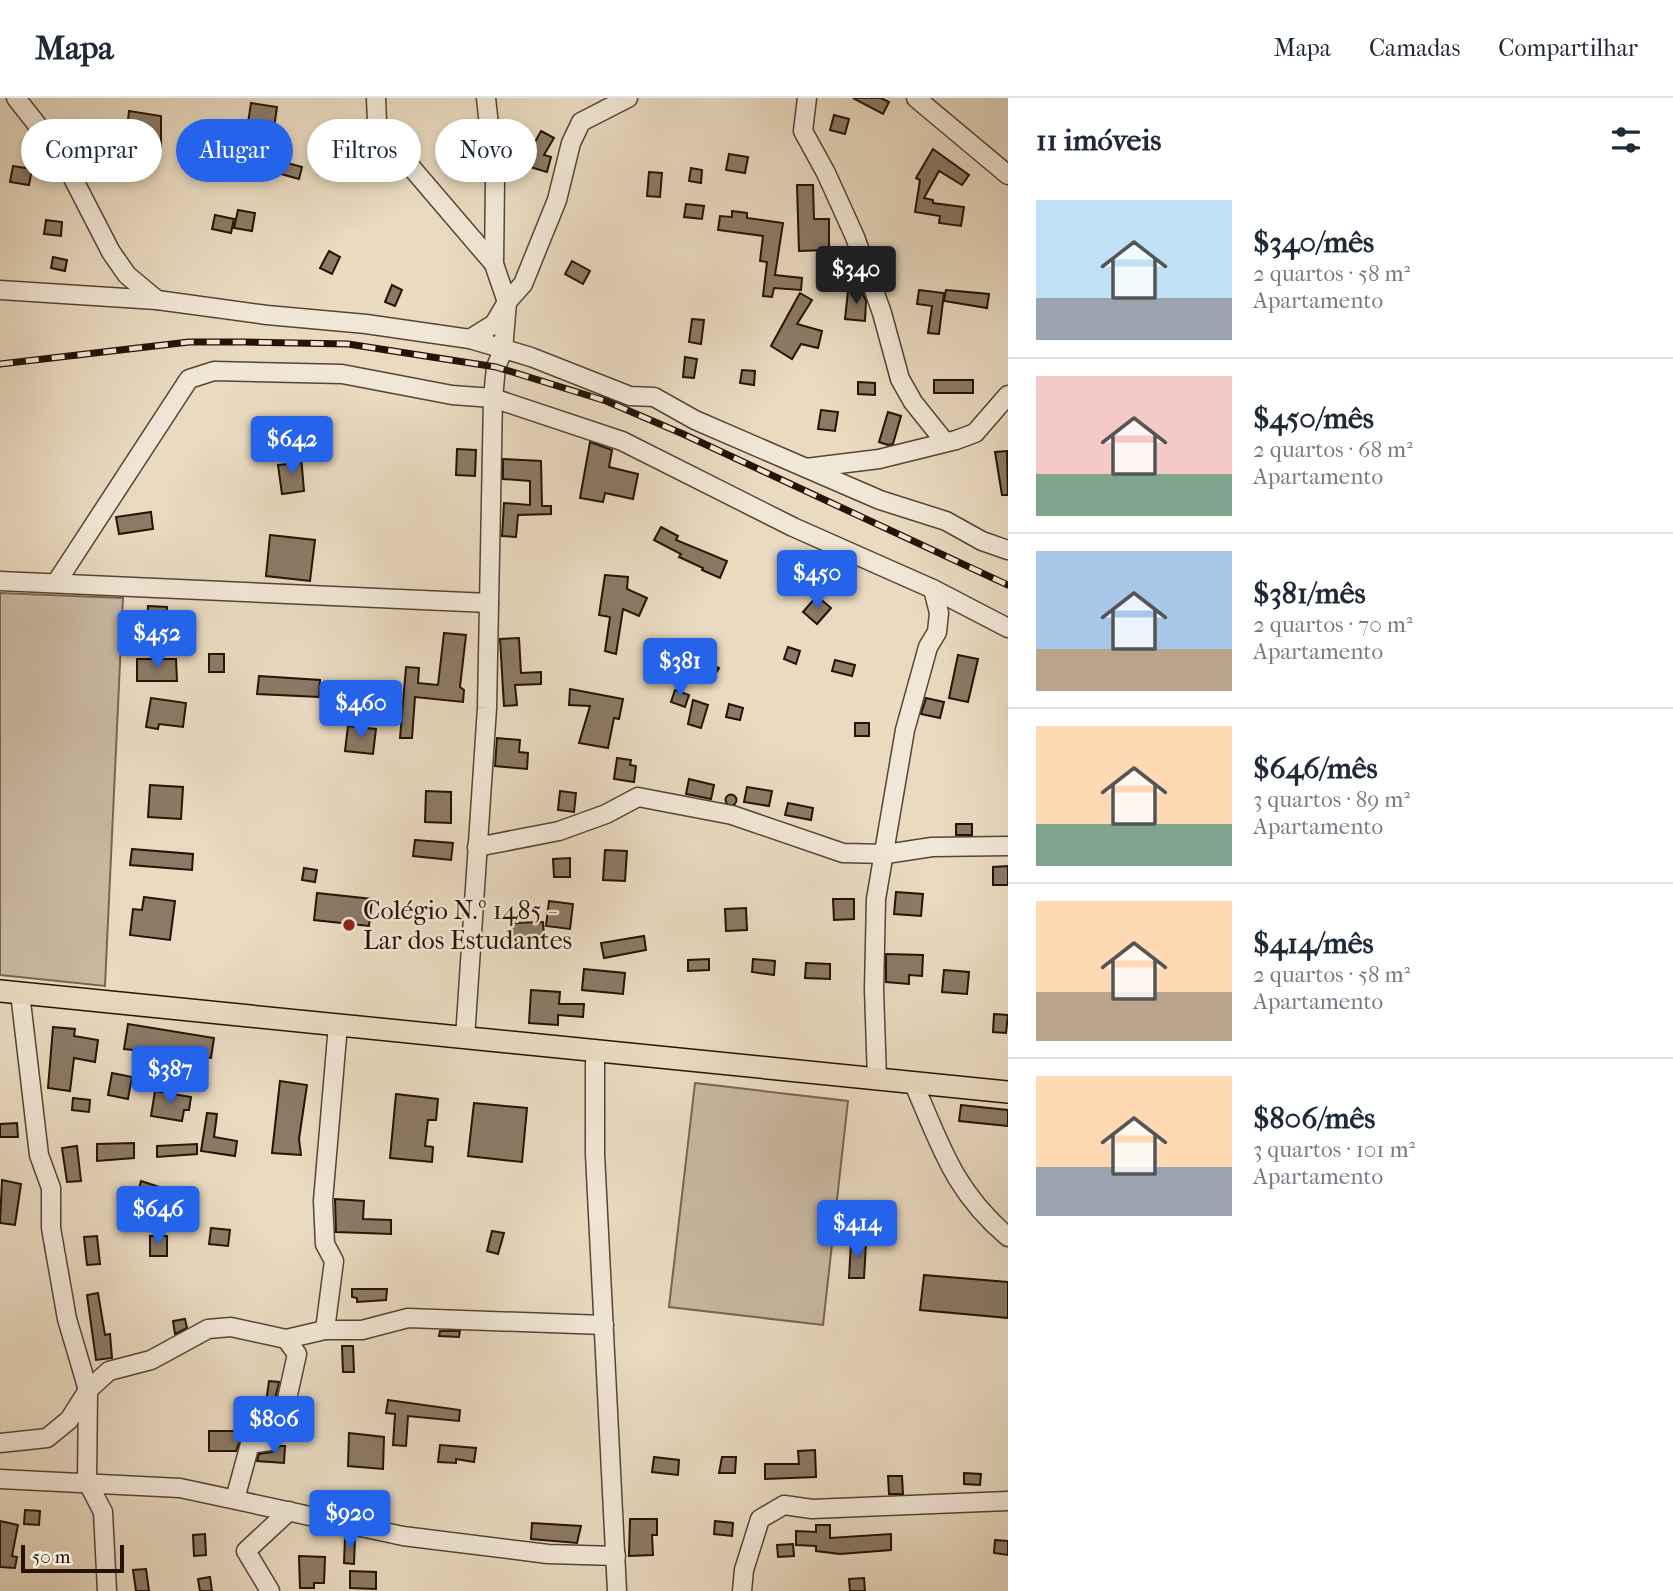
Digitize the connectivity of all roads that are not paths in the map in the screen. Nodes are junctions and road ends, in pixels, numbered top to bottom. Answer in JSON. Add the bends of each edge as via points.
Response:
{"nodes":[{"id":1,"x":16,"y":98,"type":"edge"},
{"id":2,"x":376,"y":98,"type":"edge"},
{"id":3,"x":486,"y":98,"type":"edge"},
{"id":4,"x":628,"y":98,"type":"edge"},
{"id":5,"x":807,"y":98,"type":"edge"},
{"id":6,"x":916,"y":98,"type":"edge"},
{"id":7,"x":1008,"y":176,"type":"edge"},
{"id":8,"x":494,"y":264,"type":"junction"},
{"id":9,"x":0,"y":290,"type":"edge"},
{"id":10,"x":157,"y":300,"type":"junction"},
{"id":11,"x":507,"y":302,"type":"junction"},
{"id":12,"x":470,"y":339,"type":"junction"},
{"id":13,"x":503,"y":349,"type":"junction"},
{"id":14,"x":1008,"y":395,"type":"edge"},
{"id":15,"x":493,"y":398,"type":"junction"},
{"id":16,"x":945,"y":442,"type":"junction"},
{"id":17,"x":807,"y":467,"type":"junction"},
{"id":18,"x":1008,"y":550,"type":"edge"},
{"id":19,"x":0,"y":581,"type":"edge"},
{"id":20,"x":56,"y":583,"type":"junction"},
{"id":21,"x":933,"y":589,"type":"junction"},
{"id":22,"x":489,"y":603,"type":"junction"},
{"id":23,"x":1008,"y":628,"type":"edge"},
{"id":24,"x":1008,"y":846,"type":"edge"},
{"id":25,"x":477,"y":847,"type":"junction"},
{"id":26,"x":886,"y":854,"type":"junction"},
{"id":27,"x":10,"y":992,"type":"edge"},
{"id":28,"x":338,"y":1025,"type":"junction"},
{"id":29,"x":465,"y":1038,"type":"junction"},
{"id":30,"x":595,"y":1051,"type":"junction"},
{"id":31,"x":877,"y":1079,"type":"junction"},
{"id":32,"x":913,"y":1082,"type":"junction"},
{"id":33,"x":1008,"y":1092,"type":"edge"},
{"id":34,"x":1008,"y":1237,"type":"edge"},
{"id":35,"x":604,"y":1325,"type":"junction"},
{"id":36,"x":325,"y":1330,"type":"junction"},
{"id":37,"x":286,"y":1339,"type":"junction"},
{"id":38,"x":88,"y":1390,"type":"junction"},
{"id":39,"x":0,"y":1443,"type":"edge"},
{"id":40,"x":0,"y":1479,"type":"edge"},
{"id":41,"x":87,"y":1481,"type":"junction"},
{"id":42,"x":235,"y":1499,"type":"junction"},
{"id":43,"x":1008,"y":1501,"type":"edge"},
{"id":44,"x":289,"y":1511,"type":"junction"},
{"id":45,"x":616,"y":1556,"type":"junction"},
{"id":46,"x":107,"y":1591,"type":"edge"},
{"id":47,"x":270,"y":1591,"type":"edge"},
{"id":48,"x":617,"y":1591,"type":"edge"},
{"id":49,"x":741,"y":1591,"type":"edge"}],
"edges":[{"from":1,"to":10,"type":"street","via":[[61,155],[127,275]]},
{"from":2,"to":8,"type":"street","via":[[382,133]]},
{"from":3,"to":8,"type":"street","via":[[495,180]]},
{"from":4,"to":11,"type":"street","via":[[597,112],[575,133],[557,200],[523,284]]},
{"from":5,"to":16,"type":"street","via":[[803,131],[855,237],[900,379]]},
{"from":6,"to":7,"type":"street"},
{"from":8,"to":11,"type":"street"},
{"from":9,"to":10,"type":"street"},
{"from":10,"to":12,"type":"street"},
{"from":11,"to":12,"type":"street","via":[[494,324]]},
{"from":11,"to":13,"type":"street"},
{"from":12,"to":13,"type":"street"},
{"from":13,"to":15,"type":"street"},
{"from":13,"to":17,"type":"street","via":[[631,396],[654,397],[695,420]]},
{"from":14,"to":16,"type":"street","via":[[975,433]]},
{"from":15,"to":20,"type":"street","via":[[342,374],[214,371],[189,379]]},
{"from":15,"to":21,"type":"street","via":[[622,440],[793,527]]},
{"from":15,"to":22,"type":"street"},
{"from":16,"to":17,"type":"street","via":[[929,444],[920,452]]},
{"from":17,"to":18,"type":"street"},
{"from":19,"to":20,"type":"street"},
{"from":20,"to":22,"type":"street"},
{"from":21,"to":23,"type":"street"},
{"from":21,"to":26,"type":"street","via":[[939,614],[937,632],[928,647],[905,730]]},
{"from":22,"to":25,"type":"street"},
{"from":24,"to":26,"type":"street","via":[[932,847]]},
{"from":25,"to":26,"type":"street","via":[[559,831],[638,797],[732,815],[843,853]]},
{"from":25,"to":29,"type":"street"},
{"from":26,"to":31,"type":"street","via":[[876,900]]},
{"from":27,"to":28,"type":"main road"},
{"from":27,"to":38,"type":"street","via":[[39,1155],[51,1188],[51,1228],[67,1319]]},
{"from":28,"to":29,"type":"main road"},
{"from":28,"to":36,"type":"street","via":[[323,1201],[325,1244],[334,1261]]},
{"from":29,"to":30,"type":"main road"},
{"from":30,"to":31,"type":"main road"},
{"from":30,"to":35,"type":"street"},
{"from":31,"to":32,"type":"main road"},
{"from":32,"to":33,"type":"main road"},
{"from":32,"to":34,"type":"street","via":[[958,1184]]},
{"from":35,"to":36,"type":"street","via":[[408,1318],[362,1330]]},
{"from":35,"to":45,"type":"street"},
{"from":36,"to":37,"type":"street"},
{"from":37,"to":38,"type":"street","via":[[230,1327],[208,1329],[151,1360],[109,1371]]},
{"from":37,"to":42,"type":"street","via":[[297,1354],[285,1408],[270,1441],[250,1444]]},
{"from":38,"to":39,"type":"street","via":[[69,1420],[47,1438]]},
{"from":38,"to":41,"type":"street"},
{"from":40,"to":41,"type":"street"},
{"from":41,"to":42,"type":"street","via":[[180,1488]]},
{"from":41,"to":46,"type":"street","via":[[103,1512]]},
{"from":42,"to":44,"type":"street"},
{"from":43,"to":49,"type":"street","via":[[812,1509],[784,1505],[760,1519]]},
{"from":44,"to":45,"type":"street","via":[[403,1536]]},
{"from":44,"to":47,"type":"street","via":[[246,1551]]},
{"from":45,"to":48,"type":"street"}]}
